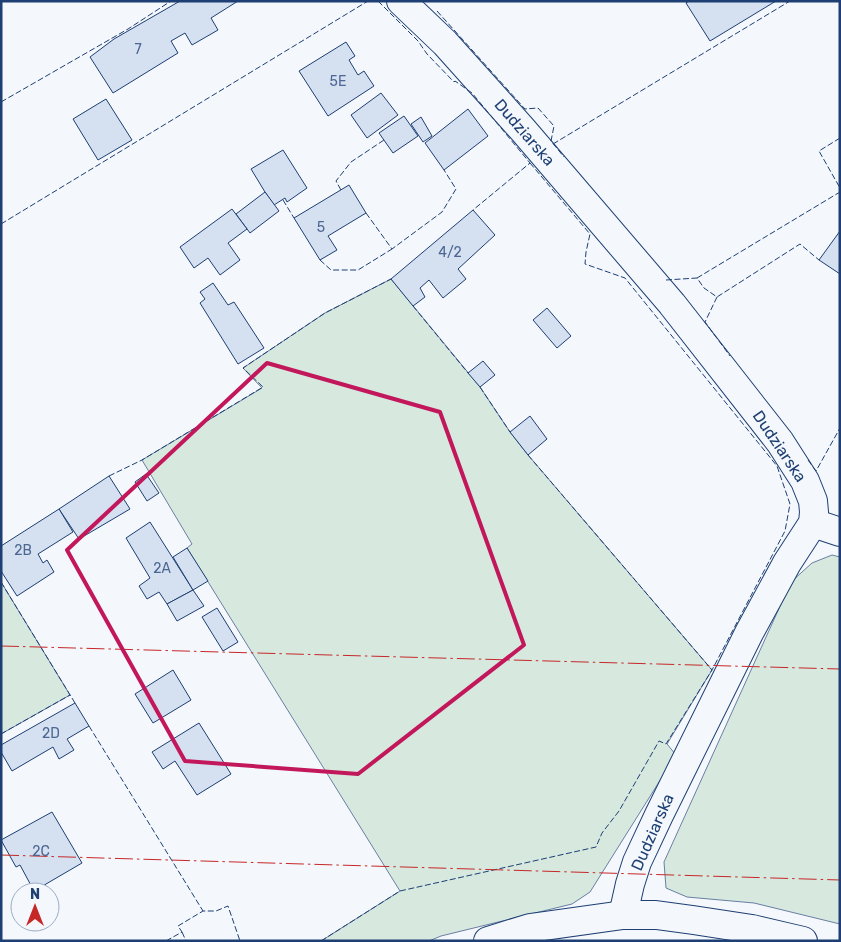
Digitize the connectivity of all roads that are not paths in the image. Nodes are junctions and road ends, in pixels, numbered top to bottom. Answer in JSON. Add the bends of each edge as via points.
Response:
{"nodes":[{"id":1,"x":401,"y":1,"type":"edge"},
{"id":2,"x":813,"y":523,"type":"junction"},
{"id":3,"x":840,"y":532,"type":"edge"},
{"id":4,"x":623,"y":915,"type":"junction"},
{"id":5,"x":488,"y":941,"type":"edge"},
{"id":6,"x":803,"y":941,"type":"edge"}],
"edges":[{"from":1,"to":2,"type":"street","name":"Dudziarska","via":[[445,43],[523,130],[672,304],[780,442],[810,491]]},
{"from":2,"to":3,"type":"street"},
{"from":2,"to":4,"type":"street","name":"Dudziarska","via":[[754,625],[658,815],[632,876]]},
{"from":4,"to":5,"type":"street","via":[[530,928]]},
{"from":4,"to":6,"type":"street","via":[[693,920]]}]}
